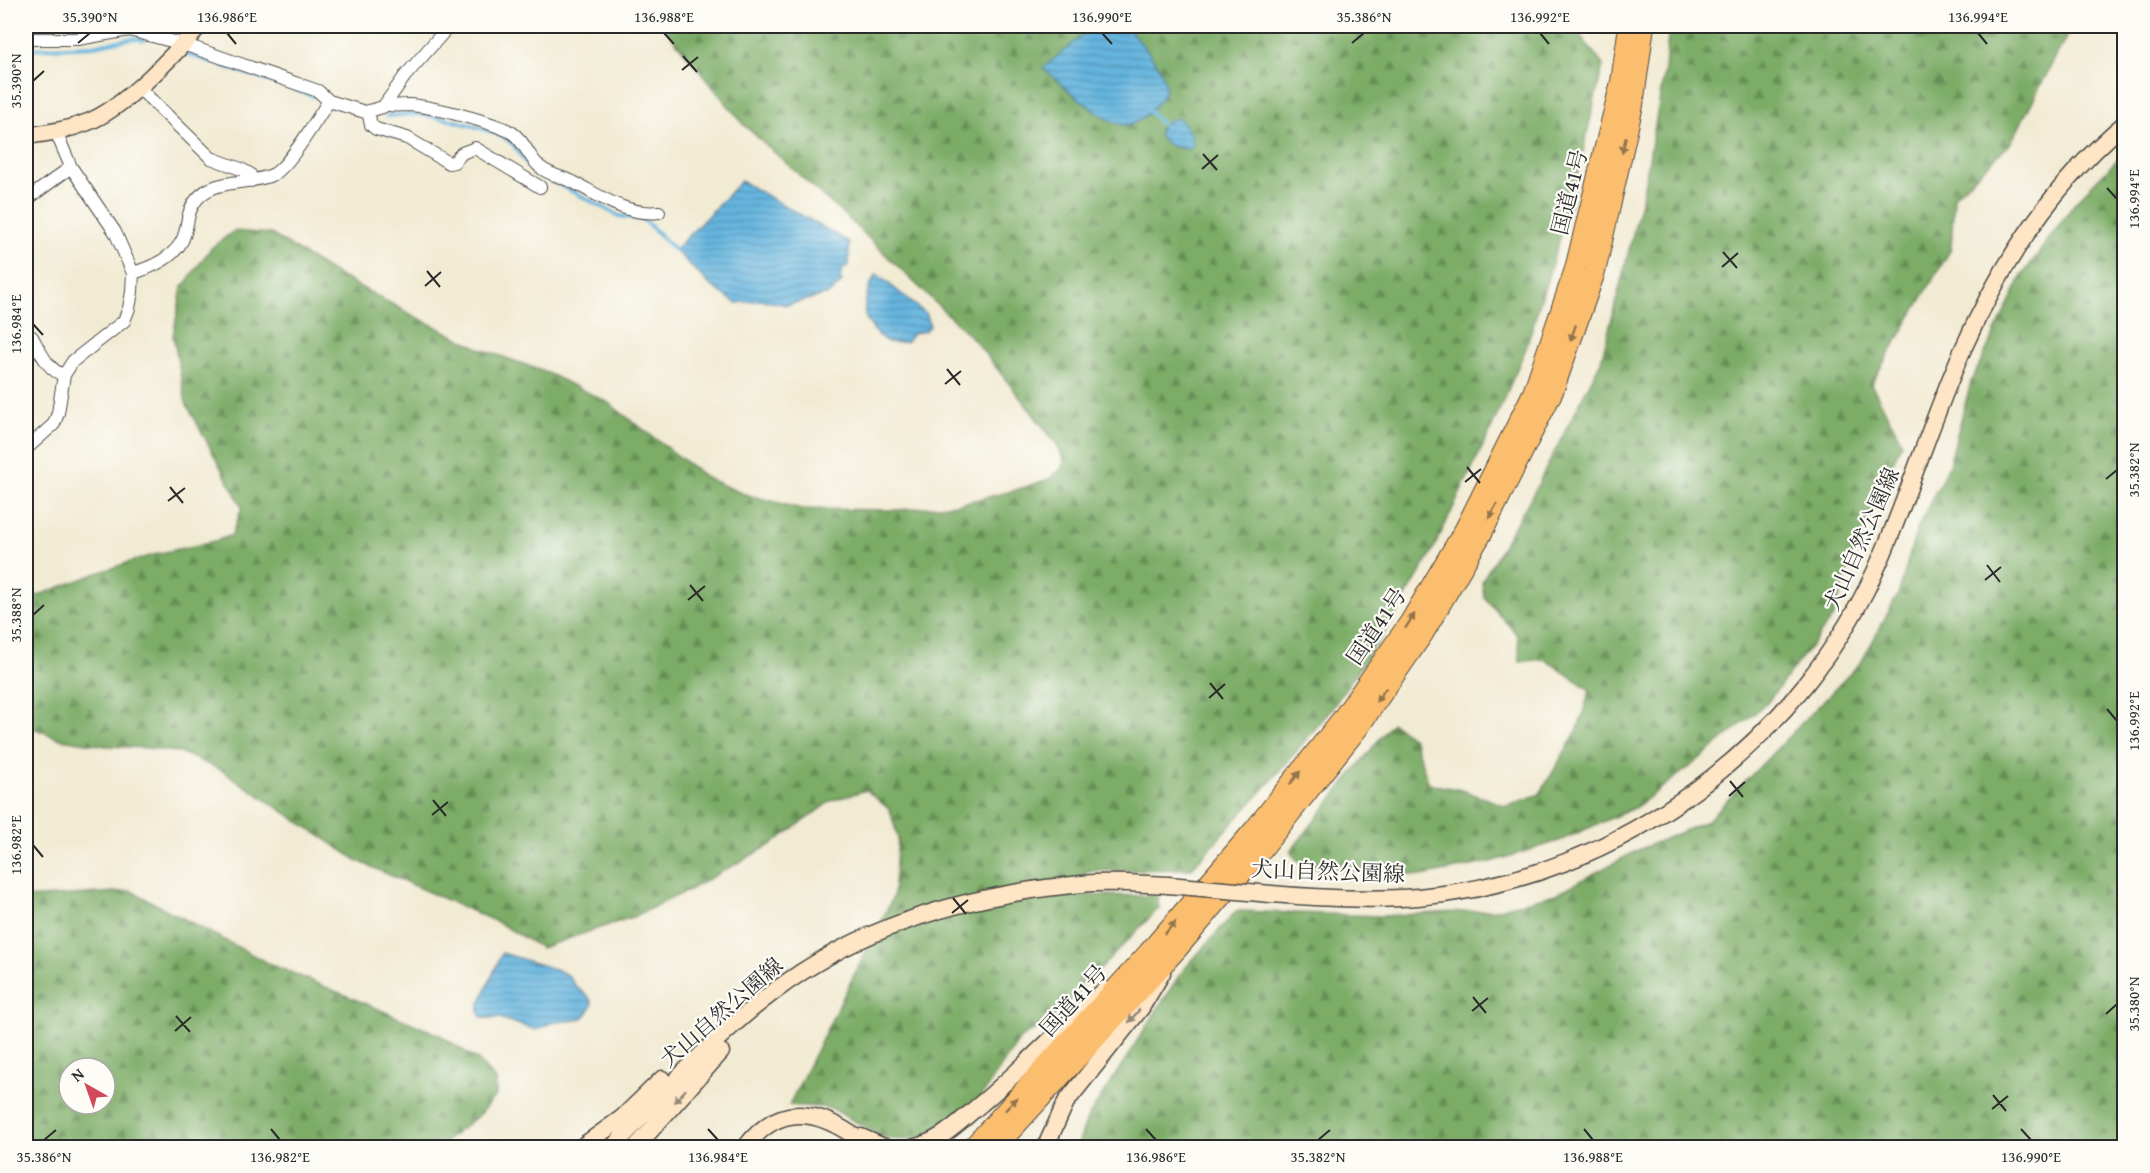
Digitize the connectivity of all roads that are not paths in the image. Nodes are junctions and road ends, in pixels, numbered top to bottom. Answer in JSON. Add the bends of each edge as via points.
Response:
{"nodes":[{"id":1,"x":199,"y":26,"type":"edge"},
{"id":2,"x":448,"y":26,"type":"edge"},
{"id":3,"x":1629,"y":26,"type":"edge"},
{"id":4,"x":1644,"y":26,"type":"edge"},
{"id":5,"x":1656,"y":26,"type":"edge"},
{"id":6,"x":26,"y":39,"type":"edge"},
{"id":7,"x":183,"y":44,"type":"junction"},
{"id":8,"x":138,"y":87,"type":"junction"},
{"id":9,"x":329,"y":101,"type":"junction"},
{"id":10,"x":386,"y":104,"type":"junction"},
{"id":11,"x":1633,"y":105,"type":"junction"},
{"id":12,"x":368,"y":111,"type":"junction"},
{"id":13,"x":2124,"y":124,"type":"edge"},
{"id":14,"x":56,"y":132,"type":"junction"},
{"id":15,"x":26,"y":136,"type":"edge"},
{"id":16,"x":71,"y":167,"type":"junction"},
{"id":17,"x":251,"y":181,"type":"junction"},
{"id":18,"x":540,"y":188,"type":"dead end"},
{"id":19,"x":26,"y":200,"type":"edge"},
{"id":20,"x":658,"y":212,"type":"dead end"},
{"id":21,"x":133,"y":273,"type":"junction"},
{"id":22,"x":26,"y":335,"type":"edge"},
{"id":23,"x":64,"y":375,"type":"junction"},
{"id":24,"x":26,"y":449,"type":"edge"},
{"id":25,"x":1177,"y":949,"type":"junction"},
{"id":26,"x":1149,"y":952,"type":"junction"},
{"id":27,"x":775,"y":990,"type":"junction"},
{"id":28,"x":844,"y":1129,"type":"junction"},
{"id":29,"x":580,"y":1148,"type":"edge"},
{"id":30,"x":612,"y":1148,"type":"edge"},
{"id":31,"x":634,"y":1148,"type":"edge"},
{"id":32,"x":745,"y":1148,"type":"edge"},
{"id":33,"x":855,"y":1148,"type":"edge"},
{"id":34,"x":864,"y":1148,"type":"edge"},
{"id":35,"x":870,"y":1148,"type":"edge"},
{"id":36,"x":886,"y":1148,"type":"edge"},
{"id":37,"x":912,"y":1148,"type":"edge"},
{"id":38,"x":972,"y":1148,"type":"edge"},
{"id":39,"x":995,"y":1148,"type":"edge"},
{"id":40,"x":1045,"y":1148,"type":"edge"}],
"edges":[{"from":1,"to":7,"type":"main road"},
{"from":2,"to":10,"type":"street"},
{"from":26,"to":3,"type":"highway","name":"国道41号","one_way":true,"via":[[1254,830],[1342,719],[1410,622],[1465,529],[1533,393],[1575,269],[1621,82]]},
{"from":4,"to":11,"type":"highway","name":"国道41号"},
{"from":5,"to":11,"type":"highway"},
{"from":6,"to":7,"type":"street","via":[[78,39],[129,30]]},
{"from":7,"to":8,"type":"main road"},
{"from":7,"to":9,"type":"street","via":[[318,91]]},
{"from":8,"to":14,"type":"main road","via":[[90,121]]},
{"from":8,"to":17,"type":"street","via":[[211,158],[242,169],[250,174]]},
{"from":9,"to":12,"type":"street"},
{"from":9,"to":17,"type":"street","via":[[286,163],[276,173]]},
{"from":10,"to":12,"type":"street"},
{"from":10,"to":20,"type":"street","via":[[448,113],[501,128],[520,140],[541,168],[623,208]]},
{"from":11,"to":25,"type":"highway","name":"国道41号","one_way":true,"via":[[1594,272],[1553,392],[1481,536],[1423,634],[1358,728]]},
{"from":12,"to":18,"type":"street","via":[[376,129],[407,138],[449,163],[475,148]]},
{"from":13,"to":27,"type":"main road","name":"犬山自然公園線","bridge":true,"via":[[2101,143],[2058,191],[2018,245],[1991,293],[1963,350],[1881,559],[1851,619],[1820,668],[1773,723],[1698,790],[1615,840],[1562,864],[1467,890],[1367,900],[1168,885],[1084,883],[993,896],[912,918],[845,947]]},
{"from":14,"to":15,"type":"main road"},
{"from":14,"to":16,"type":"street"},
{"from":16,"to":19,"type":"street"},
{"from":16,"to":21,"type":"street","via":[[115,232]]},
{"from":17,"to":21,"type":"street","via":[[212,189],[197,198],[176,251]]},
{"from":21,"to":23,"type":"street","via":[[124,321],[84,350]]},
{"from":22,"to":23,"type":"street","via":[[32,337],[48,363]]},
{"from":23,"to":24,"type":"street","via":[[54,424]]},
{"from":25,"to":39,"type":"highway","name":"国道41号"},
{"from":25,"to":40,"type":"main road","one_way":true,"via":[[1141,1008],[1066,1102]]},
{"from":26,"to":37,"type":"main road","via":[[944,1135]]},
{"from":38,"to":26,"type":"highway","name":"国道41号","one_way":true},
{"from":27,"to":29,"type":"main road","via":[[702,1040],[622,1118]]},
{"from":27,"to":30,"type":"main road","name":"犬山自然公園線","via":[[716,1042]]},
{"from":27,"to":31,"type":"main road","one_way":true},
{"from":28,"to":32,"type":"main road","via":[[825,1118],[799,1114],[773,1120]]},
{"from":28,"to":33,"type":"main road"},
{"from":28,"to":34,"type":"main road"},
{"from":28,"to":35,"type":"main road"},
{"from":28,"to":36,"type":"main road"}]}
